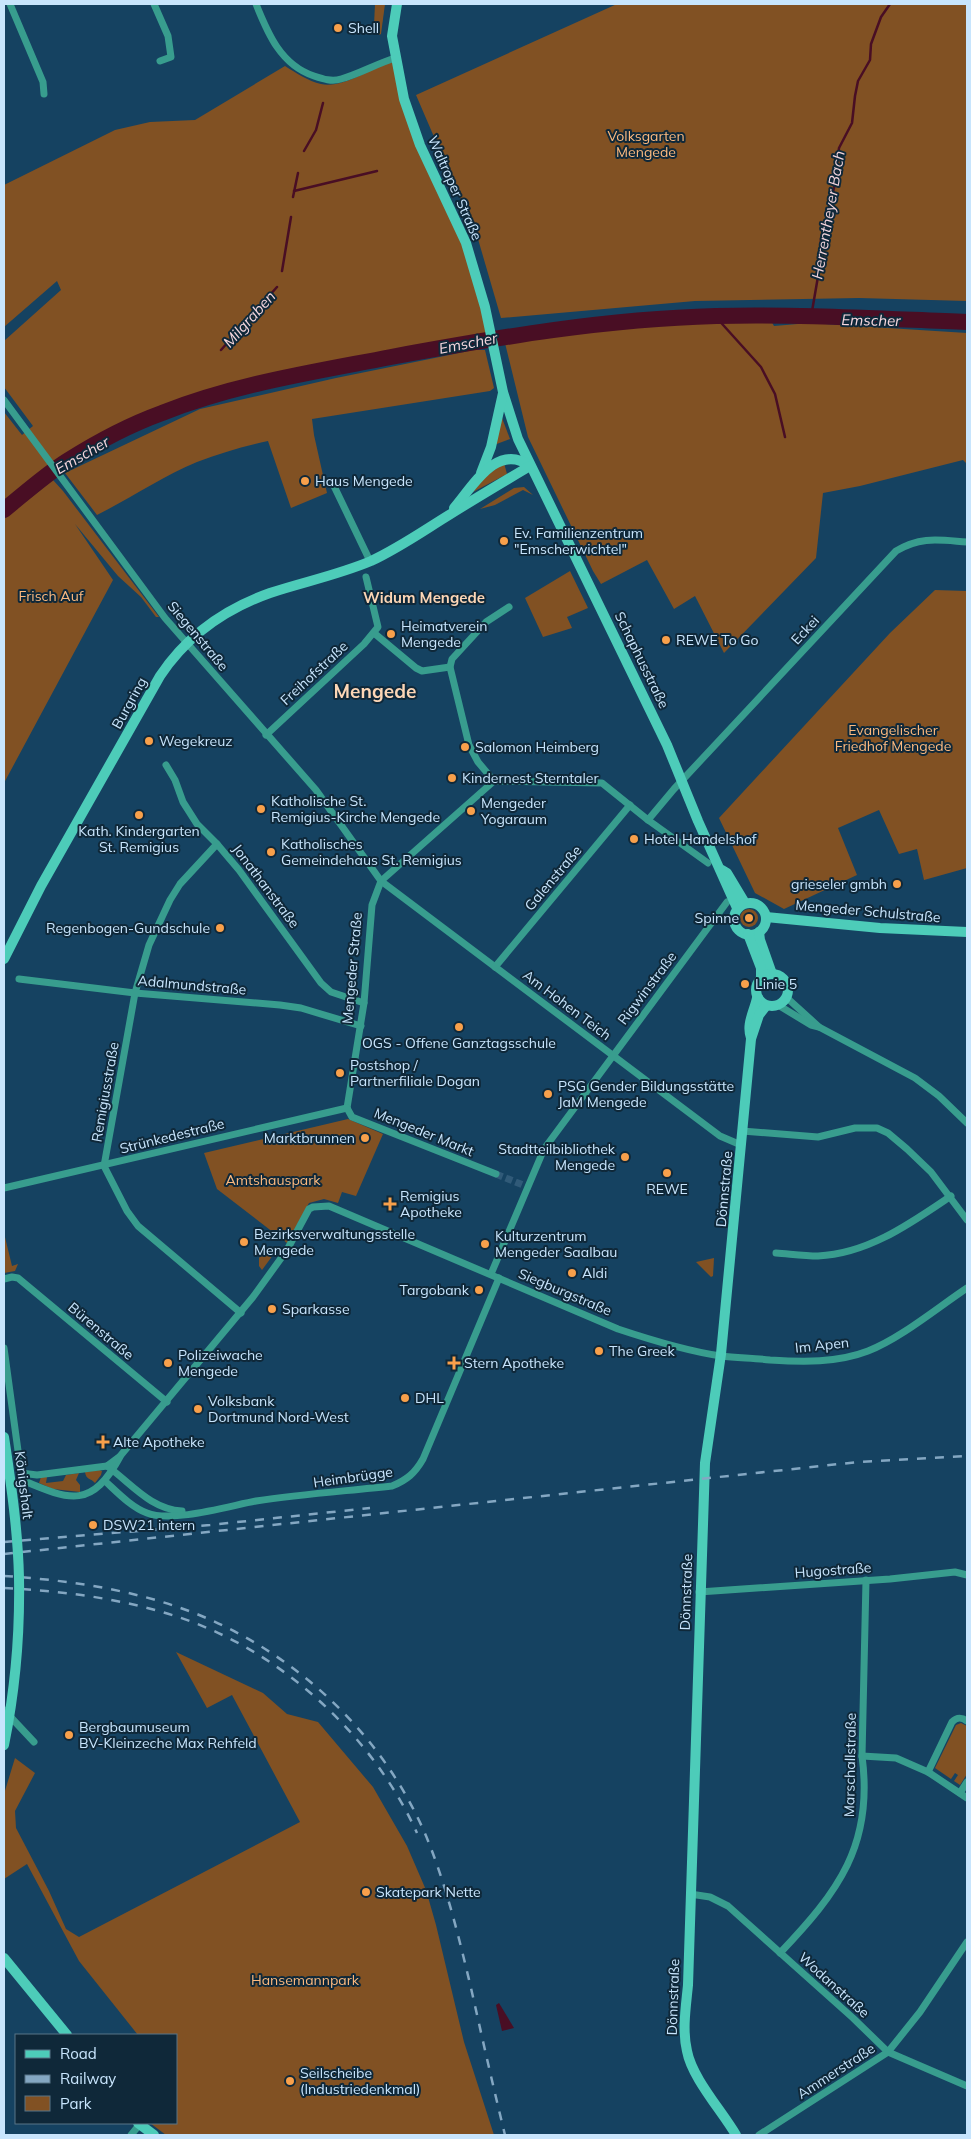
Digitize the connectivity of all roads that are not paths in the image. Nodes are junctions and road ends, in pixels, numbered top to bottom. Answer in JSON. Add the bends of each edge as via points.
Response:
{"nodes":[{"id":1,"x":10,"y":4,"type":"edge"},
{"id":2,"x":154,"y":4,"type":"edge"},
{"id":3,"x":256,"y":4,"type":"edge"},
{"id":4,"x":396,"y":4,"type":"edge"},
{"id":5,"x":395,"y":58,"type":"junction"},
{"id":6,"x":160,"y":61,"type":"dead end"},
{"id":7,"x":44,"y":94,"type":"dead end"},
{"id":8,"x":503,"y":392,"type":"junction"},
{"id":9,"x":4,"y":400,"type":"edge"},
{"id":10,"x":530,"y":466,"type":"junction"},
{"id":11,"x":480,"y":477,"type":"junction"},
{"id":12,"x":333,"y":484,"type":"dead end"},
{"id":13,"x":448,"y":516,"type":"junction"},
{"id":14,"x":967,"y":542,"type":"edge"},
{"id":15,"x":370,"y":561,"type":"junction"},
{"id":16,"x":366,"y":577,"type":"dead end"},
{"id":17,"x":509,"y":608,"type":"dead end"},
{"id":18,"x":376,"y":630,"type":"junction"},
{"id":19,"x":186,"y":643,"type":"junction"},
{"id":20,"x":450,"y":666,"type":"junction"},
{"id":21,"x":266,"y":735,"type":"junction"},
{"id":22,"x":166,"y":765,"type":"dead end"},
{"id":23,"x":494,"y":781,"type":"junction"},
{"id":24,"x":682,"y":781,"type":"junction"},
{"id":25,"x":630,"y":805,"type":"junction"},
{"id":26,"x":648,"y":820,"type":"junction"},
{"id":27,"x":217,"y":844,"type":"junction"},
{"id":28,"x":708,"y":863,"type":"dead end"},
{"id":29,"x":382,"y":881,"type":"junction"},
{"id":30,"x":727,"y":902,"type":"dead end"},
{"id":31,"x":741,"y":906,"type":"junction"},
{"id":32,"x":766,"y":916,"type":"junction"},
{"id":33,"x":759,"y":932,"type":"junction"},
{"id":34,"x":967,"y":932,"type":"edge"},
{"id":35,"x":748,"y":934,"type":"junction"},
{"id":36,"x":4,"y":959,"type":"edge"},
{"id":37,"x":495,"y":967,"type":"junction"},
{"id":38,"x":772,"y":974,"type":"junction"},
{"id":39,"x":761,"y":978,"type":"junction"},
{"id":40,"x":19,"y":979,"type":"dead end"},
{"id":41,"x":135,"y":993,"type":"junction"},
{"id":42,"x":786,"y":997,"type":"junction"},
{"id":43,"x":758,"y":998,"type":"junction"},
{"id":44,"x":364,"y":1003,"type":"junction"},
{"id":45,"x":766,"y":1006,"type":"junction"},
{"id":46,"x":778,"y":1006,"type":"junction"},
{"id":47,"x":360,"y":1026,"type":"junction"},
{"id":48,"x":819,"y":1027,"type":"junction"},
{"id":49,"x":751,"y":1039,"type":"junction"},
{"id":50,"x":613,"y":1055,"type":"junction"},
{"id":51,"x":347,"y":1108,"type":"junction"},
{"id":52,"x":966,"y":1118,"type":"edge"},
{"id":53,"x":742,"y":1131,"type":"junction"},
{"id":54,"x":741,"y":1145,"type":"junction"},
{"id":55,"x":104,"y":1166,"type":"junction"},
{"id":56,"x":496,"y":1174,"type":"tunnel mouth"},
{"id":57,"x":4,"y":1188,"type":"edge"},
{"id":58,"x":950,"y":1196,"type":"junction"},
{"id":59,"x":967,"y":1220,"type":"edge"},
{"id":60,"x":776,"y":1253,"type":"dead end"},
{"id":61,"x":491,"y":1274,"type":"junction"},
{"id":62,"x":499,"y":1278,"type":"junction"},
{"id":63,"x":4,"y":1280,"type":"edge"},
{"id":64,"x":967,"y":1288,"type":"edge"},
{"id":65,"x":241,"y":1313,"type":"junction"},
{"id":66,"x":4,"y":1348,"type":"edge"},
{"id":67,"x":720,"y":1356,"type":"junction"},
{"id":68,"x":167,"y":1402,"type":"junction"},
{"id":69,"x":4,"y":1437,"type":"edge"},
{"id":70,"x":110,"y":1468,"type":"junction"},
{"id":71,"x":21,"y":1473,"type":"junction"},
{"id":72,"x":37,"y":1475,"type":"junction"},
{"id":73,"x":105,"y":1481,"type":"junction"},
{"id":74,"x":35,"y":1485,"type":"junction"},
{"id":75,"x":201,"y":1512,"type":"junction"},
{"id":76,"x":967,"y":1576,"type":"edge"},
{"id":77,"x":866,"y":1580,"type":"junction"},
{"id":78,"x":699,"y":1592,"type":"junction"},
{"id":79,"x":4,"y":1710,"type":"edge"},
{"id":80,"x":967,"y":1721,"type":"edge"},
{"id":81,"x":34,"y":1742,"type":"dead end"},
{"id":82,"x":4,"y":1745,"type":"edge"},
{"id":83,"x":862,"y":1756,"type":"junction"},
{"id":84,"x":928,"y":1772,"type":"junction"},
{"id":85,"x":967,"y":1782,"type":"edge"},
{"id":86,"x":960,"y":1794,"type":"junction"},
{"id":87,"x":967,"y":1798,"type":"edge"},
{"id":88,"x":690,"y":1894,"type":"junction"},
{"id":89,"x":967,"y":1942,"type":"edge"},
{"id":90,"x":780,"y":1953,"type":"junction"},
{"id":91,"x":4,"y":1958,"type":"edge"},
{"id":92,"x":66,"y":2034,"type":"edge"},
{"id":93,"x":888,"y":2052,"type":"junction"},
{"id":94,"x":967,"y":2086,"type":"edge"},
{"id":95,"x":139,"y":2124,"type":"edge"},
{"id":96,"x":131,"y":2135,"type":"edge"},
{"id":97,"x":154,"y":2135,"type":"edge"},
{"id":98,"x":736,"y":2135,"type":"edge"},
{"id":99,"x":759,"y":2135,"type":"edge"}],
"edges":[{"from":1,"to":7,"type":"street","via":[[43,82]]},
{"from":2,"to":6,"type":"street","via":[[168,36],[171,57]]},
{"from":3,"to":5,"type":"street","via":[[275,46],[306,74],[340,79]]},
{"from":4,"to":5,"type":"main road","name":"Waltroper Straße","via":[[392,36]]},
{"from":5,"to":8,"type":"main road","name":"Waltroper Straße","via":[[408,114],[466,243]]},
{"from":8,"to":10,"type":"main road","name":"Waltroper Straße"},
{"from":8,"to":11,"type":"main road","via":[[491,447]]},
{"from":9,"to":19,"type":"street","name":"Siegenstraße"},
{"from":10,"to":11,"type":"main road","via":[[519,459],[505,459],[493,464]]},
{"from":10,"to":13,"type":"main road"},
{"from":10,"to":24,"type":"main road","name":"Schaphusstraße","via":[[620,645]]},
{"from":11,"to":13,"type":"main road"},
{"from":12,"to":15,"type":"street"},
{"from":13,"to":15,"type":"main road"},
{"from":14,"to":24,"type":"street","name":"Eckei","via":[[924,539],[896,551]]},
{"from":15,"to":19,"type":"main road","name":"Burgring","via":[[246,602]]},
{"from":16,"to":18,"type":"street"},
{"from":17,"to":20,"type":"street","via":[[486,622],[452,659]]},
{"from":18,"to":20,"type":"street","via":[[416,668]]},
{"from":18,"to":21,"type":"street","name":"Freihofstraße"},
{"from":19,"to":21,"type":"street","name":"Siegenstraße"},
{"from":19,"to":36,"type":"main road","name":"Burgring","via":[[160,676],[41,886]]},
{"from":20,"to":23,"type":"street","via":[[469,745]]},
{"from":21,"to":29,"type":"street","name":"Siegenstraße","via":[[324,801]]},
{"from":22,"to":27,"type":"street","name":"Jonathanstraße","via":[[197,824]]},
{"from":23,"to":25,"type":"street","via":[[602,782]]},
{"from":23,"to":29,"type":"street","name":"Mengeder Straße"},
{"from":24,"to":26,"type":"street"},
{"from":24,"to":31,"type":"main road","name":"Schaphusstraße","via":[[724,882]]},
{"from":25,"to":26,"type":"street"},
{"from":25,"to":37,"type":"street","name":"Galenstraße"},
{"from":26,"to":28,"type":"street"},
{"from":27,"to":41,"type":"street","name":"Remigiusstraße","via":[[180,884],[170,900],[150,945]]},
{"from":27,"to":44,"type":"street","name":"Jonathanstraße","via":[[331,992]]},
{"from":29,"to":37,"type":"street","name":"Am Hohen Teich"},
{"from":29,"to":44,"type":"street","name":"Mengeder Straße","via":[[372,906]]},
{"from":30,"to":50,"type":"street","name":"Rigwinstraße"},
{"from":31,"to":32,"type":"main road","via":[[759,905]]},
{"from":31,"to":35,"type":"main road","via":[[734,917],[735,926]]},
{"from":32,"to":33,"type":"main road","via":[[765,925]]},
{"from":32,"to":34,"type":"main road","name":"Mengeder Schulstraße","via":[[880,928]]},
{"from":33,"to":35,"type":"main road"},
{"from":33,"to":38,"type":"main road"},
{"from":35,"to":39,"type":"main road","via":[[761,968]]},
{"from":37,"to":50,"type":"street","name":"Am Hohen Teich"},
{"from":38,"to":39,"type":"main road"},
{"from":38,"to":42,"type":"main road","via":[[784,980],[788,988]]},
{"from":39,"to":43,"type":"main road","via":[[756,986]]},
{"from":40,"to":41,"type":"street","name":"Adalmundstraße"},
{"from":41,"to":47,"type":"street","name":"Adalmundstraße","via":[[301,1008]]},
{"from":41,"to":55,"type":"street","name":"Remigiusstraße"},
{"from":42,"to":46,"type":"main road"},
{"from":42,"to":48,"type":"street"},
{"from":43,"to":45,"type":"main road"},
{"from":43,"to":49,"type":"main road","name":"Dönnstraße","via":[[749,1024]]},
{"from":44,"to":47,"type":"street","name":"Mengeder Straße"},
{"from":45,"to":46,"type":"main road"},
{"from":45,"to":49,"type":"main road","name":"Dönnstraße"},
{"from":46,"to":48,"type":"street"},
{"from":47,"to":51,"type":"street","name":"Mengeder Straße"},
{"from":48,"to":52,"type":"street","via":[[915,1078]]},
{"from":49,"to":53,"type":"main road","name":"Dönnstraße"},
{"from":50,"to":54,"type":"street","name":"Am Hohen Teich","via":[[720,1136]]},
{"from":50,"to":61,"type":"street","name":"Rigwinstraße","via":[[544,1150]]},
{"from":51,"to":55,"type":"street","name":"Strünkedestraße"},
{"from":51,"to":56,"type":"street","name":"Mengeder Markt","via":[[352,1117]]},
{"from":53,"to":54,"type":"main road","name":"Dönnstraße"},
{"from":53,"to":58,"type":"street","via":[[818,1137],[855,1128],[876,1128],[888,1133],[907,1149]]},
{"from":54,"to":67,"type":"main road","name":"Dönnstraße"},
{"from":55,"to":57,"type":"street","name":"Strünkedestraße"},
{"from":55,"to":65,"type":"street","via":[[138,1226]]},
{"from":58,"to":59,"type":"street"},
{"from":58,"to":60,"type":"street","via":[[897,1231],[853,1250],[817,1256]]},
{"from":61,"to":62,"type":"street","name":"Siegburgstraße"},
{"from":61,"to":65,"type":"street","name":"Siegburgstraße","via":[[329,1206],[313,1207],[305,1214],[287,1250]]},
{"from":62,"to":67,"type":"street","name":"Siegburgstraße","via":[[620,1330]]},
{"from":62,"to":75,"type":"street","name":"Heimbrügge","via":[[423,1459],[410,1477],[392,1486],[257,1501]]},
{"from":63,"to":68,"type":"street","name":"Bürenstraße","via":[[12,1277],[20,1280]]},
{"from":64,"to":67,"type":"street","name":"Im Apen","via":[[892,1338],[850,1357],[796,1361]]},
{"from":65,"to":68,"type":"street"},
{"from":66,"to":71,"type":"street"},
{"from":67,"to":78,"type":"main road","name":"Dönnstraße","via":[[705,1463]]},
{"from":68,"to":70,"type":"street"},
{"from":69,"to":82,"type":"main road","name":"Königshalt","bridge":true,"via":[[19,1576],[15,1666]]},
{"from":70,"to":72,"type":"street"},
{"from":70,"to":73,"type":"street"},
{"from":70,"to":75,"type":"street","name":"Heimbrügge","via":[[161,1507]]},
{"from":71,"to":72,"type":"street"},
{"from":71,"to":74,"type":"street","via":[[22,1480]]},
{"from":72,"to":74,"type":"street"},
{"from":73,"to":74,"type":"street","via":[[87,1495],[78,1496]]},
{"from":73,"to":75,"type":"street","name":"Heimbrügge","via":[[148,1514],[170,1516]]},
{"from":76,"to":77,"type":"street","name":"Hugostraße","via":[[955,1572]]},
{"from":77,"to":78,"type":"street","name":"Hugostraße"},
{"from":77,"to":83,"type":"street","name":"Marschallstraße"},
{"from":78,"to":88,"type":"main road","name":"Dönnstraße"},
{"from":79,"to":81,"type":"street"},
{"from":80,"to":84,"type":"street","via":[[956,1718],[952,1722]]},
{"from":83,"to":84,"type":"street","via":[[896,1758]]},
{"from":83,"to":90,"type":"street","name":"Marschallstraße","via":[[863,1818],[856,1844],[835,1888],[817,1914]]},
{"from":84,"to":86,"type":"street"},
{"from":85,"to":86,"type":"street"},
{"from":86,"to":87,"type":"street"},
{"from":88,"to":90,"type":"street","name":"Wodanstraße","via":[[710,1897],[728,1906]]},
{"from":88,"to":98,"type":"main road","name":"Dönnstraße","via":[[686,2051],[696,2074]]},
{"from":89,"to":93,"type":"street","name":"Ammerstraße","via":[[920,2012]]},
{"from":90,"to":93,"type":"street","name":"Wodanstraße"},
{"from":91,"to":92,"type":"main road"},
{"from":93,"to":94,"type":"street","name":"Wodanstraße"},
{"from":93,"to":99,"type":"street","name":"Ammerstraße"},
{"from":95,"to":96,"type":"street"},
{"from":95,"to":97,"type":"main road"}]}
